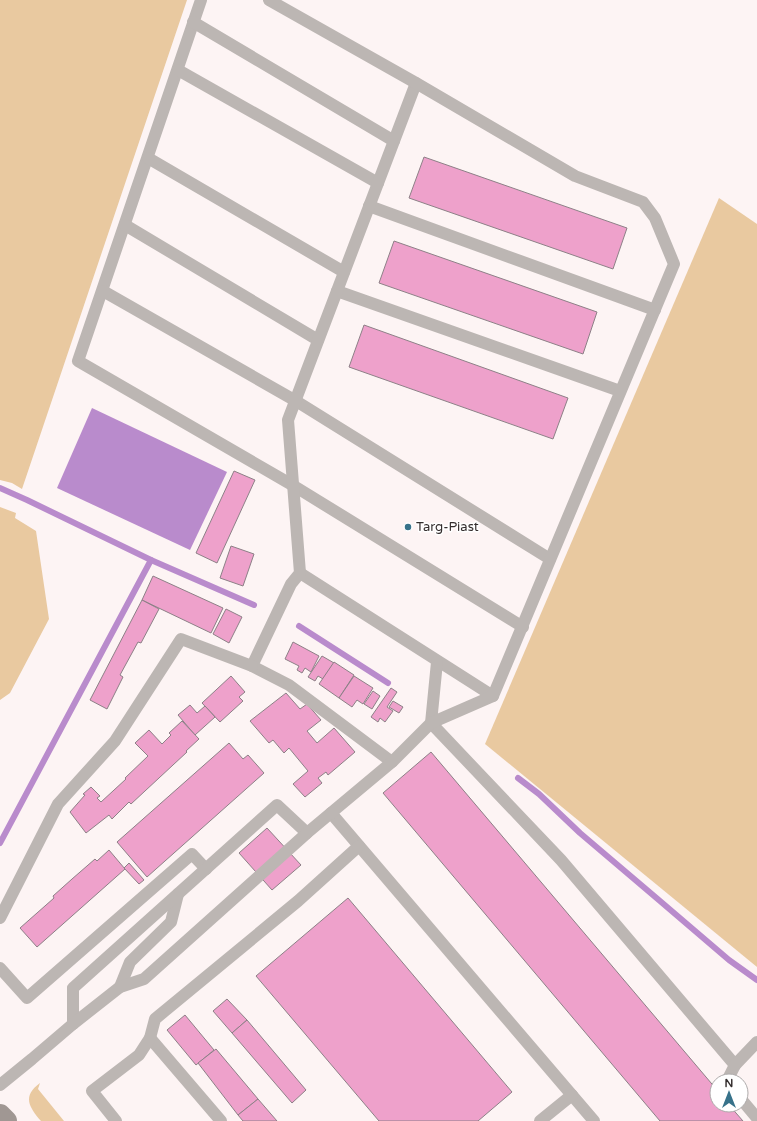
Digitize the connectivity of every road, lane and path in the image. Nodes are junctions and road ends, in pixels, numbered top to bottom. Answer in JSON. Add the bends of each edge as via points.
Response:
{"nodes":[{"id":1,"x":201,"y":0,"type":"edge"},
{"id":2,"x":269,"y":0,"type":"edge"},
{"id":3,"x":194,"y":22,"type":"junction"},
{"id":4,"x":178,"y":70,"type":"junction"},
{"id":5,"x":416,"y":83,"type":"junction"},
{"id":6,"x":394,"y":140,"type":"junction"},
{"id":7,"x":148,"y":158,"type":"junction"},
{"id":8,"x":378,"y":183,"type":"junction"},
{"id":9,"x":369,"y":206,"type":"junction"},
{"id":10,"x":125,"y":225,"type":"junction"},
{"id":11,"x":344,"y":272,"type":"junction"},
{"id":12,"x":103,"y":291,"type":"junction"},
{"id":13,"x":337,"y":291,"type":"junction"},
{"id":14,"x":655,"y":310,"type":"junction"},
{"id":15,"x":318,"y":340,"type":"junction"},
{"id":16,"x":620,"y":391,"type":"junction"},
{"id":17,"x":296,"y":401,"type":"junction"},
{"id":18,"x":294,"y":486,"type":"junction"},
{"id":19,"x":550,"y":559,"type":"junction"},
{"id":20,"x":300,"y":573,"type":"junction"},
{"id":21,"x":523,"y":627,"type":"junction"},
{"id":22,"x":437,"y":662,"type":"junction"},
{"id":23,"x":252,"y":666,"type":"junction"},
{"id":24,"x":493,"y":696,"type":"junction"},
{"id":25,"x":431,"y":723,"type":"junction"},
{"id":26,"x":392,"y":762,"type":"junction"},
{"id":27,"x":330,"y":813,"type":"junction"},
{"id":28,"x":307,"y":833,"type":"junction"},
{"id":29,"x":359,"y":846,"type":"junction"},
{"id":30,"x":206,"y":869,"type":"junction"},
{"id":31,"x":178,"y":894,"type":"junction"},
{"id":32,"x":0,"y":918,"type":"edge"},
{"id":33,"x":0,"y":968,"type":"edge"},
{"id":34,"x":120,"y":987,"type":"junction"},
{"id":35,"x":73,"y":1024,"type":"junction"},
{"id":36,"x":150,"y":1038,"type":"junction"},
{"id":37,"x":757,"y":1042,"type":"edge"},
{"id":38,"x":735,"y":1065,"type":"junction"},
{"id":39,"x":731,"y":1073,"type":"edge"},
{"id":40,"x":0,"y":1085,"type":"edge"},
{"id":41,"x":572,"y":1094,"type":"junction"},
{"id":42,"x":749,"y":1108,"type":"edge"},
{"id":43,"x":0,"y":1114,"type":"edge"},
{"id":44,"x":757,"y":1118,"type":"edge"},
{"id":45,"x":6,"y":1121,"type":"edge"},
{"id":46,"x":116,"y":1121,"type":"edge"},
{"id":47,"x":221,"y":1121,"type":"edge"},
{"id":48,"x":540,"y":1121,"type":"edge"},
{"id":49,"x":594,"y":1121,"type":"edge"}],
"edges":[{"from":1,"to":3,"type":"lane"},
{"from":2,"to":5,"type":"lane"},
{"from":3,"to":4,"type":"lane"},
{"from":3,"to":6,"type":"lane"},
{"from":4,"to":7,"type":"lane"},
{"from":4,"to":8,"type":"lane"},
{"from":5,"to":6,"type":"lane"},
{"from":5,"to":14,"type":"lane","via":[[575,176],[642,202],[655,218],[674,264]]},
{"from":6,"to":8,"type":"lane"},
{"from":7,"to":10,"type":"lane"},
{"from":7,"to":11,"type":"lane"},
{"from":8,"to":9,"type":"lane"},
{"from":9,"to":11,"type":"lane"},
{"from":9,"to":14,"type":"lane"},
{"from":10,"to":12,"type":"lane"},
{"from":10,"to":15,"type":"lane"},
{"from":11,"to":13,"type":"lane"},
{"from":12,"to":17,"type":"lane"},
{"from":12,"to":18,"type":"lane","via":[[78,361]]},
{"from":13,"to":15,"type":"lane"},
{"from":13,"to":16,"type":"lane"},
{"from":14,"to":16,"type":"lane"},
{"from":15,"to":17,"type":"lane"},
{"from":16,"to":19,"type":"lane"},
{"from":17,"to":18,"type":"lane","via":[[288,420]]},
{"from":17,"to":19,"type":"lane"},
{"from":18,"to":20,"type":"lane"},
{"from":18,"to":21,"type":"lane"},
{"from":19,"to":21,"type":"lane"},
{"from":20,"to":22,"type":"lane"},
{"from":20,"to":23,"type":"lane","via":[[291,584]]},
{"from":21,"to":24,"type":"lane"},
{"from":22,"to":24,"type":"lane"},
{"from":22,"to":25,"type":"lane"},
{"from":23,"to":26,"type":"lane","via":[[288,685]]},
{"from":23,"to":32,"type":"lane","via":[[181,639],[115,741],[58,804]]},
{"from":24,"to":25,"type":"lane"},
{"from":25,"to":26,"type":"lane"},
{"from":25,"to":38,"type":"lane","via":[[561,860]]},
{"from":26,"to":27,"type":"lane"},
{"from":27,"to":28,"type":"lane"},
{"from":27,"to":29,"type":"lane"},
{"from":28,"to":30,"type":"lane","via":[[277,805]]},
{"from":28,"to":34,"type":"lane","via":[[144,979]]},
{"from":29,"to":36,"type":"lane","via":[[298,901],[155,1019]]},
{"from":29,"to":41,"type":"lane"},
{"from":30,"to":31,"type":"lane"},
{"from":30,"to":33,"type":"lane","via":[[192,854],[27,998]]},
{"from":31,"to":34,"type":"lane","via":[[171,922],[130,962]]},
{"from":31,"to":35,"type":"lane","via":[[73,988]]},
{"from":34,"to":35,"type":"lane"},
{"from":35,"to":40,"type":"lane"},
{"from":36,"to":46,"type":"lane","via":[[139,1054],[92,1091]]},
{"from":36,"to":47,"type":"lane"},
{"from":37,"to":38,"type":"lane"},
{"from":38,"to":39,"type":"lane"},
{"from":41,"to":48,"type":"lane"},
{"from":41,"to":49,"type":"lane"},
{"from":42,"to":44,"type":"lane"},
{"from":43,"to":45,"type":"main road"}]}
